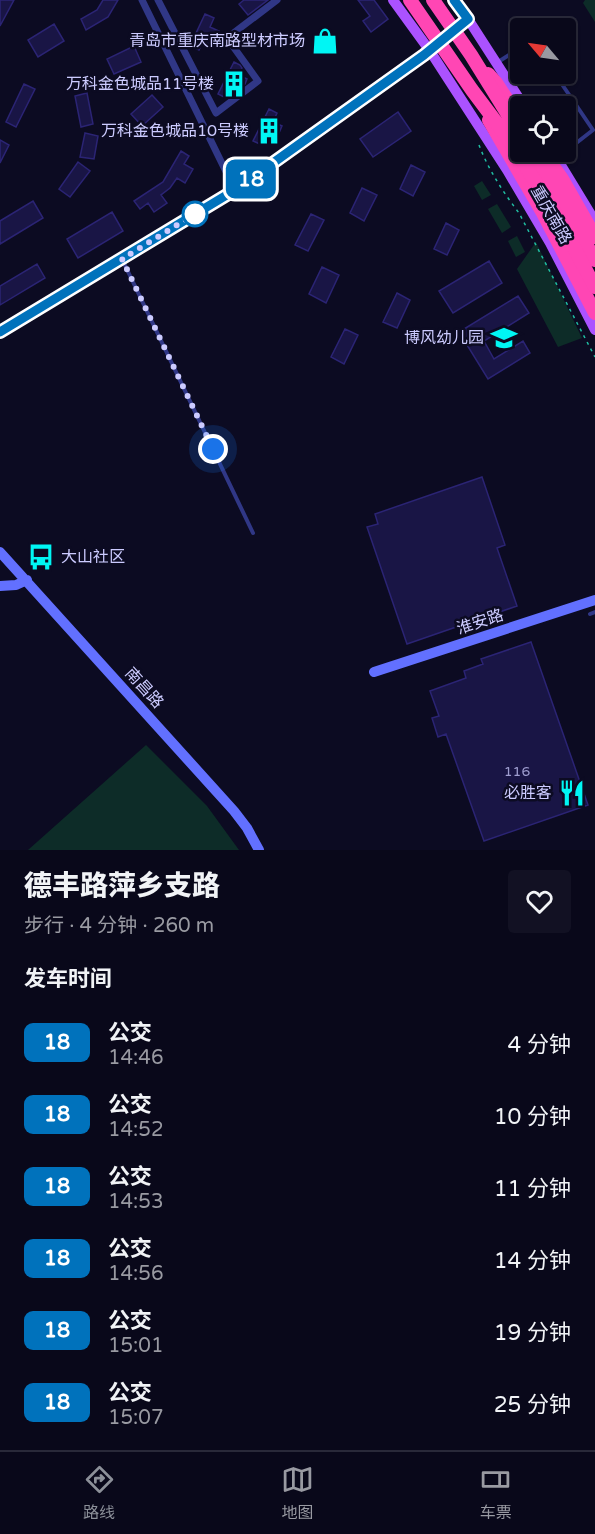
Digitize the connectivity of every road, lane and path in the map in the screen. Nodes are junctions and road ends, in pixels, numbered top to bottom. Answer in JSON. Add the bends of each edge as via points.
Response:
{"nodes":[{"id":1,"x":277,"y":0,"type":"edge"},
{"id":2,"x":393,"y":0,"type":"edge"},
{"id":3,"x":410,"y":0,"type":"edge"},
{"id":4,"x":433,"y":0,"type":"edge"},
{"id":5,"x":454,"y":0,"type":"edge"},
{"id":6,"x":144,"y":1,"type":"edge"},
{"id":7,"x":159,"y":1,"type":"edge"},
{"id":8,"x":147,"y":11,"type":"junction"},
{"id":9,"x":468,"y":19,"type":"junction"},
{"id":10,"x":430,"y":51,"type":"junction"},
{"id":11,"x":510,"y":54,"type":"edge"},
{"id":12,"x":471,"y":55,"type":"junction"},
{"id":13,"x":496,"y":63,"type":"junction"},
{"id":14,"x":472,"y":90,"type":"junction"},
{"id":15,"x":517,"y":96,"type":"edge"},
{"id":16,"x":510,"y":104,"type":"edge"},
{"id":17,"x":576,"y":105,"type":"edge"},
{"id":18,"x":510,"y":118,"type":"edge"},
{"id":19,"x":477,"y":140,"type":"dead end"},
{"id":20,"x":576,"y":140,"type":"edge"},
{"id":21,"x":538,"y":162,"type":"edge"},
{"id":22,"x":558,"y":162,"type":"edge"},
{"id":23,"x":562,"y":162,"type":"edge"},
{"id":24,"x":235,"y":190,"type":"junction"},
{"id":25,"x":595,"y":221,"type":"edge"},
{"id":26,"x":595,"y":237,"type":"edge"},
{"id":27,"x":122,"y":259,"type":"junction"},
{"id":28,"x":595,"y":260,"type":"edge"},
{"id":29,"x":595,"y":287,"type":"edge"},
{"id":30,"x":595,"y":313,"type":"edge"},
{"id":31,"x":595,"y":330,"type":"edge"},
{"id":32,"x":0,"y":332,"type":"edge"},
{"id":33,"x":595,"y":357,"type":"edge"},
{"id":34,"x":253,"y":533,"type":"dead end"},
{"id":35,"x":0,"y":552,"type":"edge"},
{"id":36,"x":27,"y":580,"type":"junction"},
{"id":37,"x":0,"y":586,"type":"edge"},
{"id":38,"x":595,"y":600,"type":"edge"},
{"id":39,"x":374,"y":672,"type":"dead end"},
{"id":40,"x":259,"y":850,"type":"edge"}],
"edges":[{"from":1,"to":7,"type":"street","via":[[227,38],[258,81],[216,113]]},
{"from":2,"to":10,"type":"main road","name":"重庆南路"},
{"from":3,"to":14,"type":"highway","bridge":true},
{"from":4,"to":12,"type":"highway","bridge":true},
{"from":5,"to":9,"type":"main road"},
{"from":6,"to":8,"type":"street"},
{"from":7,"to":8,"type":"street"},
{"from":8,"to":24,"type":"street"},
{"from":9,"to":10,"type":"street"},
{"from":9,"to":13,"type":"main road"},
{"from":10,"to":24,"type":"street"},
{"from":10,"to":31,"type":"main road","name":"重庆南路","via":[[507,170]]},
{"from":11,"to":13,"type":"lane"},
{"from":12,"to":16,"type":"highway","bridge":true},
{"from":12,"to":18,"type":"highway","bridge":true},
{"from":13,"to":15,"type":"main road"},
{"from":14,"to":29,"type":"highway","bridge":true,"via":[[533,178]]},
{"from":14,"to":30,"type":"highway","bridge":true},
{"from":17,"to":20,"type":"lane","via":[[593,130]]},
{"from":19,"to":33,"type":"path"},
{"from":21,"to":28,"type":"highway"},
{"from":22,"to":26,"type":"highway","via":[[562,179]]},
{"from":23,"to":25,"type":"main road","name":"重庆南路"},
{"from":24,"to":27,"type":"street"},
{"from":27,"to":32,"type":"street"},
{"from":27,"to":34,"type":"lane"},
{"from":35,"to":36,"type":"street","name":"南昌路"},
{"from":36,"to":37,"type":"street"},
{"from":36,"to":40,"type":"street","name":"南昌路","via":[[234,811]]},
{"from":38,"to":39,"type":"street","name":"淮安路"}]}
